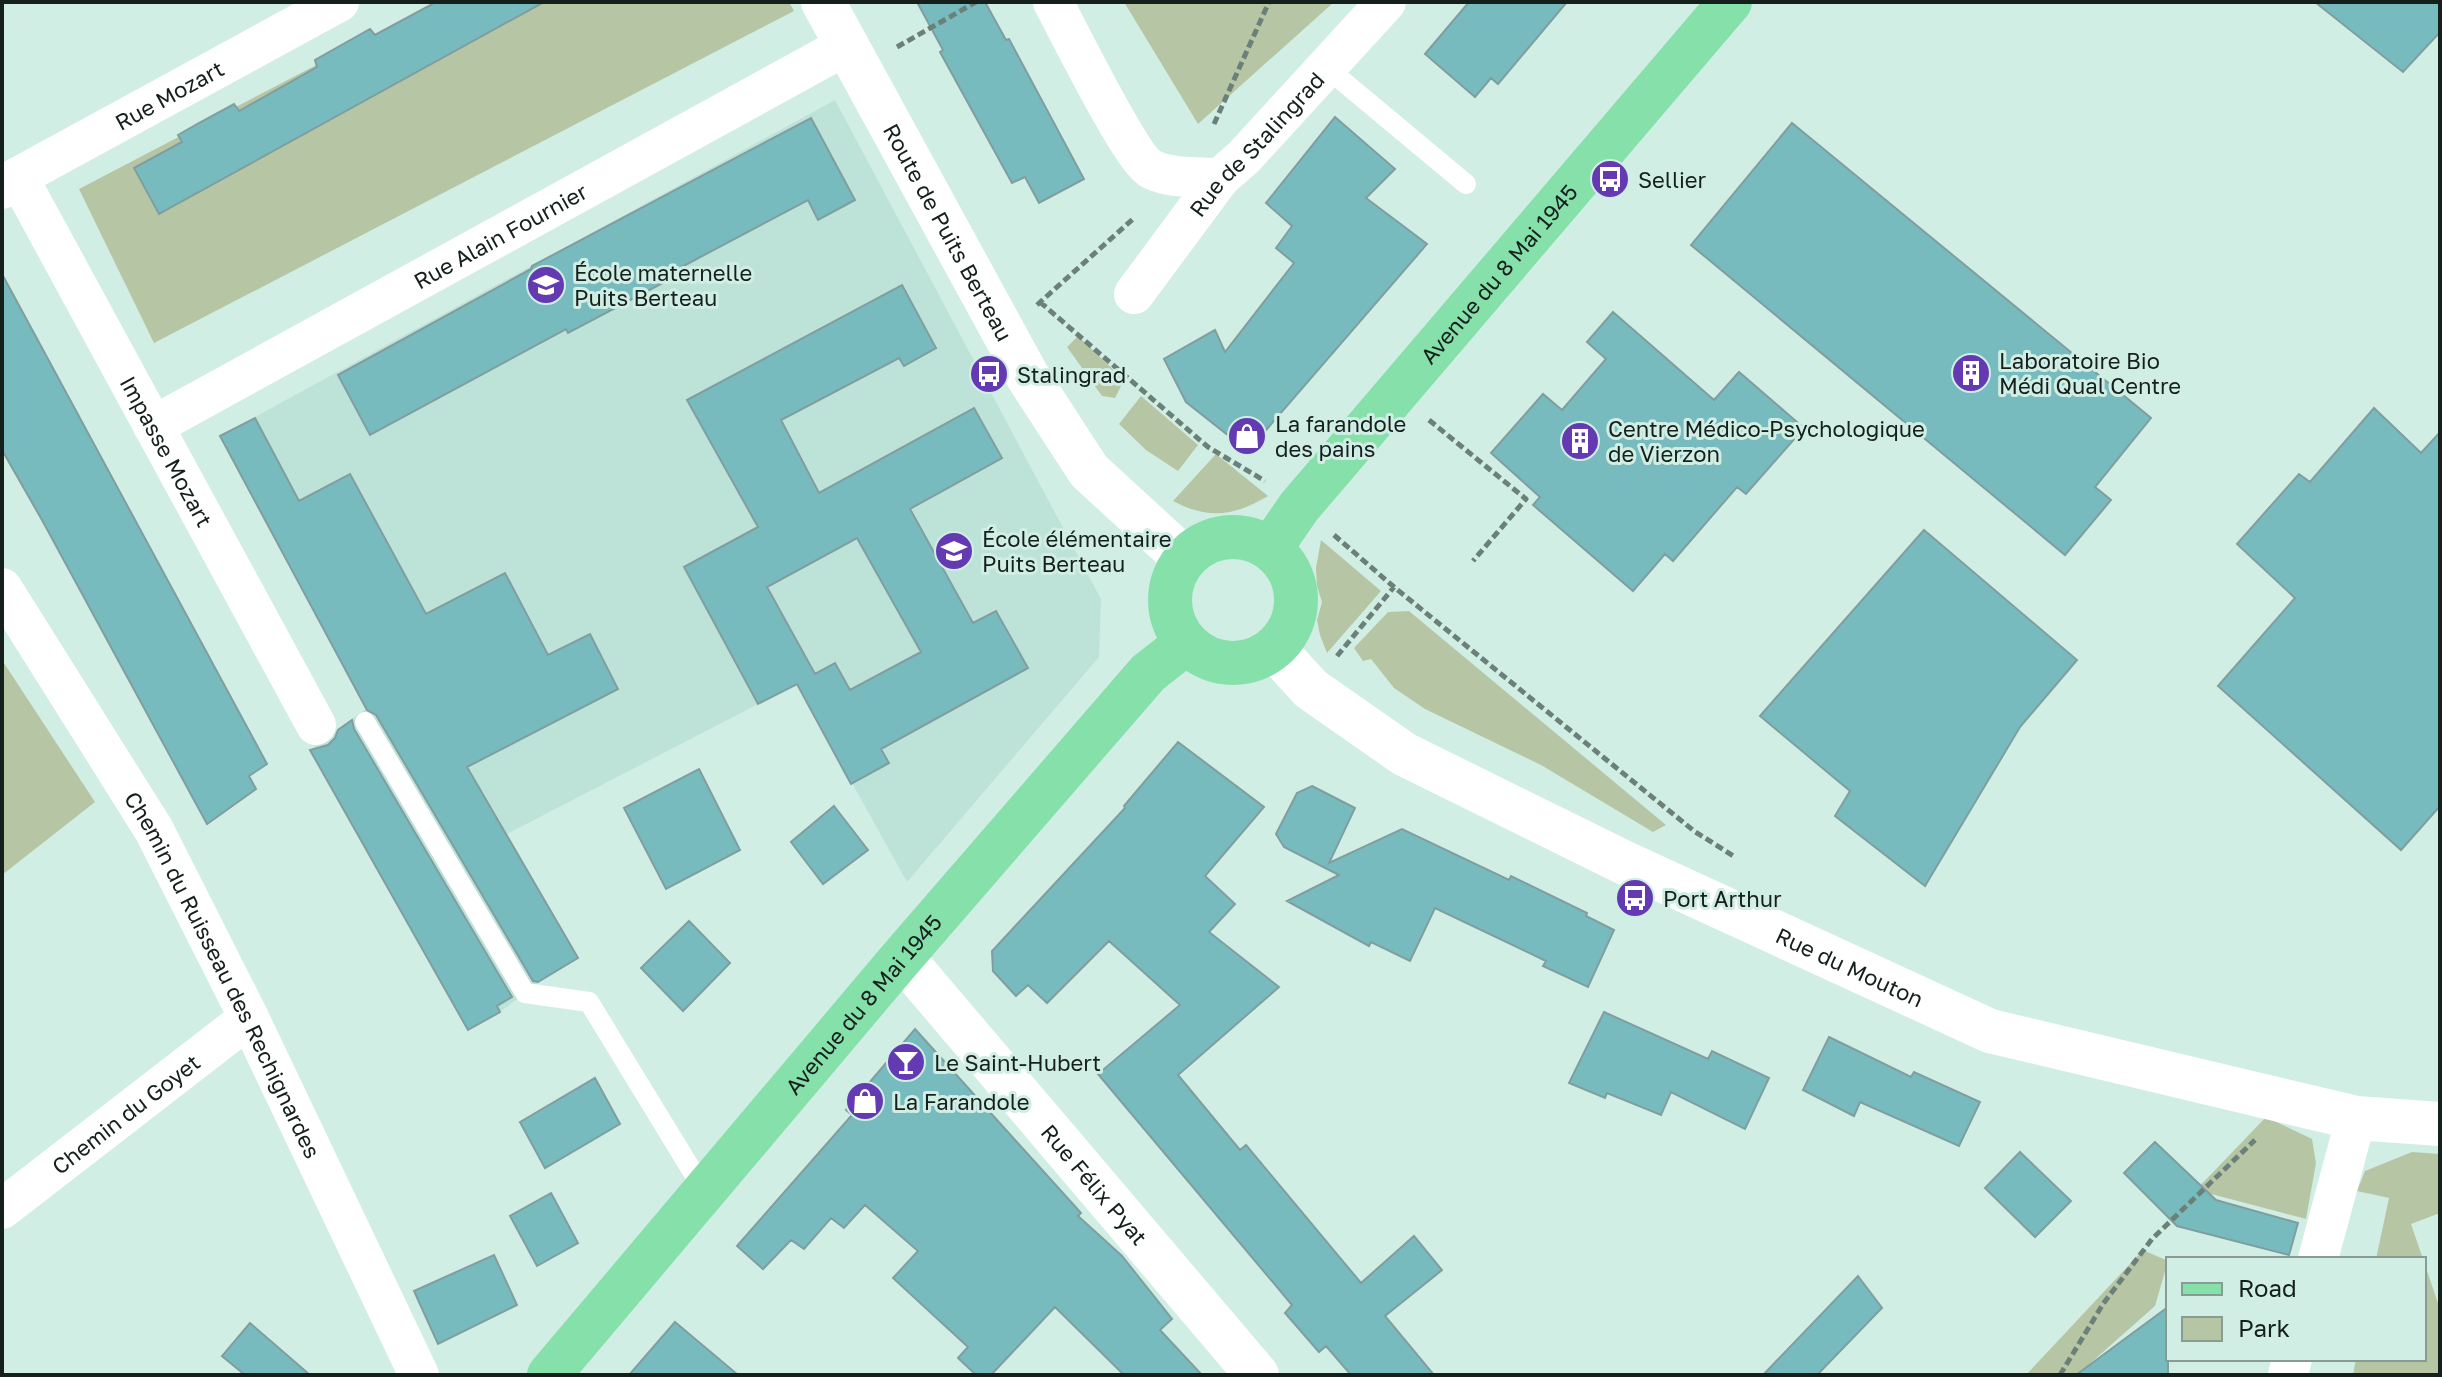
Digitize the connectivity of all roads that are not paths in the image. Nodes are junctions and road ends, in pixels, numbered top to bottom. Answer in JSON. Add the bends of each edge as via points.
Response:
{"nodes":[{"id":1,"x":339,"y":2,"type":"edge"},
{"id":2,"x":823,"y":2,"type":"edge"},
{"id":3,"x":1053,"y":2,"type":"edge"},
{"id":4,"x":1386,"y":2,"type":"edge"},
{"id":5,"x":1730,"y":2,"type":"edge"},
{"id":6,"x":853,"y":57,"type":"junction"},
{"id":7,"x":1327,"y":68,"type":"junction"},
{"id":8,"x":1220,"y":178,"type":"junction"},
{"id":9,"x":10,"y":183,"type":"edge"},
{"id":10,"x":1466,"y":184,"type":"dead end"},
{"id":11,"x":1134,"y":294,"type":"dead end"},
{"id":12,"x":153,"y":426,"type":"junction"},
{"id":13,"x":1270,"y":549,"type":"junction"},
{"id":14,"x":1185,"y":559,"type":"junction"},
{"id":15,"x":2,"y":588,"type":"edge"},
{"id":16,"x":1186,"y":643,"type":"junction"},
{"id":17,"x":1274,"y":649,"type":"junction"},
{"id":18,"x":365,"y":722,"type":"dead end"},
{"id":19,"x":316,"y":725,"type":"dead end"},
{"id":20,"x":902,"y":957,"type":"junction"},
{"id":21,"x":249,"y":1018,"type":"junction"},
{"id":22,"x":2356,"y":1118,"type":"junction"},
{"id":23,"x":2440,"y":1124,"type":"edge"},
{"id":24,"x":705,"y":1192,"type":"junction"},
{"id":25,"x":2,"y":1209,"type":"edge"},
{"id":26,"x":2319,"y":1257,"type":"edge"},
{"id":27,"x":419,"y":1375,"type":"edge"},
{"id":28,"x":549,"y":1375,"type":"edge"},
{"id":29,"x":1257,"y":1375,"type":"edge"}],
"edges":[{"from":1,"to":9,"type":"street","name":"Rue Mozart"},
{"from":2,"to":6,"type":"street","name":"Route de Puits Berteau"},
{"from":3,"to":8,"type":"street","via":[[1130,145],[1150,169]]},
{"from":4,"to":7,"type":"street","name":"Rue de Stalingrad"},
{"from":5,"to":13,"type":"main road","name":"Avenue du 8 Mai 1945","via":[[1299,507]]},
{"from":6,"to":12,"type":"street","name":"Rue Alain Fournier"},
{"from":6,"to":14,"type":"street","name":"Route de Puits Berteau","via":[[1011,348],[1089,471]]},
{"from":7,"to":8,"type":"street","name":"Rue de Stalingrad"},
{"from":7,"to":10,"type":"lane"},
{"from":8,"to":11,"type":"street","name":"Rue de Stalingrad"},
{"from":9,"to":12,"type":"street","name":"Impasse Mozart"},
{"from":12,"to":19,"type":"street","name":"Impasse Mozart"},
{"from":13,"to":14,"type":"main road","via":[[1254,540],[1216,539]]},
{"from":13,"to":17,"type":"main road","via":[[1284,562],[1297,598],[1287,635]]},
{"from":14,"to":16,"type":"main road","via":[[1170,592],[1173,619]]},
{"from":15,"to":21,"type":"street","name":"Chemin du Ruisseau des Rechignardes","via":[[154,830]]},
{"from":16,"to":17,"type":"main road","via":[[1219,662],[1258,659]]},
{"from":16,"to":20,"type":"main road","name":"Avenue du 8 Mai 1945","via":[[1148,673]]},
{"from":17,"to":22,"type":"street","name":"Rue du Mouton","via":[[1311,689],[1404,754],[1625,863],[1990,1031]]},
{"from":18,"to":24,"type":"lane","via":[[525,993],[589,1002]]},
{"from":20,"to":24,"type":"main road","name":"Avenue du 8 Mai 1945"},
{"from":20,"to":29,"type":"street","name":"Rue Félix Pyat"},
{"from":21,"to":25,"type":"street","name":"Chemin du Goyet"},
{"from":21,"to":27,"type":"street","name":"Chemin du Ruisseau des Rechignardes"},
{"from":22,"to":23,"type":"street","name":"Rue du Mouton"},
{"from":22,"to":26,"type":"street"},
{"from":24,"to":28,"type":"main road","name":"Avenue du 8 Mai 1945"}]}
